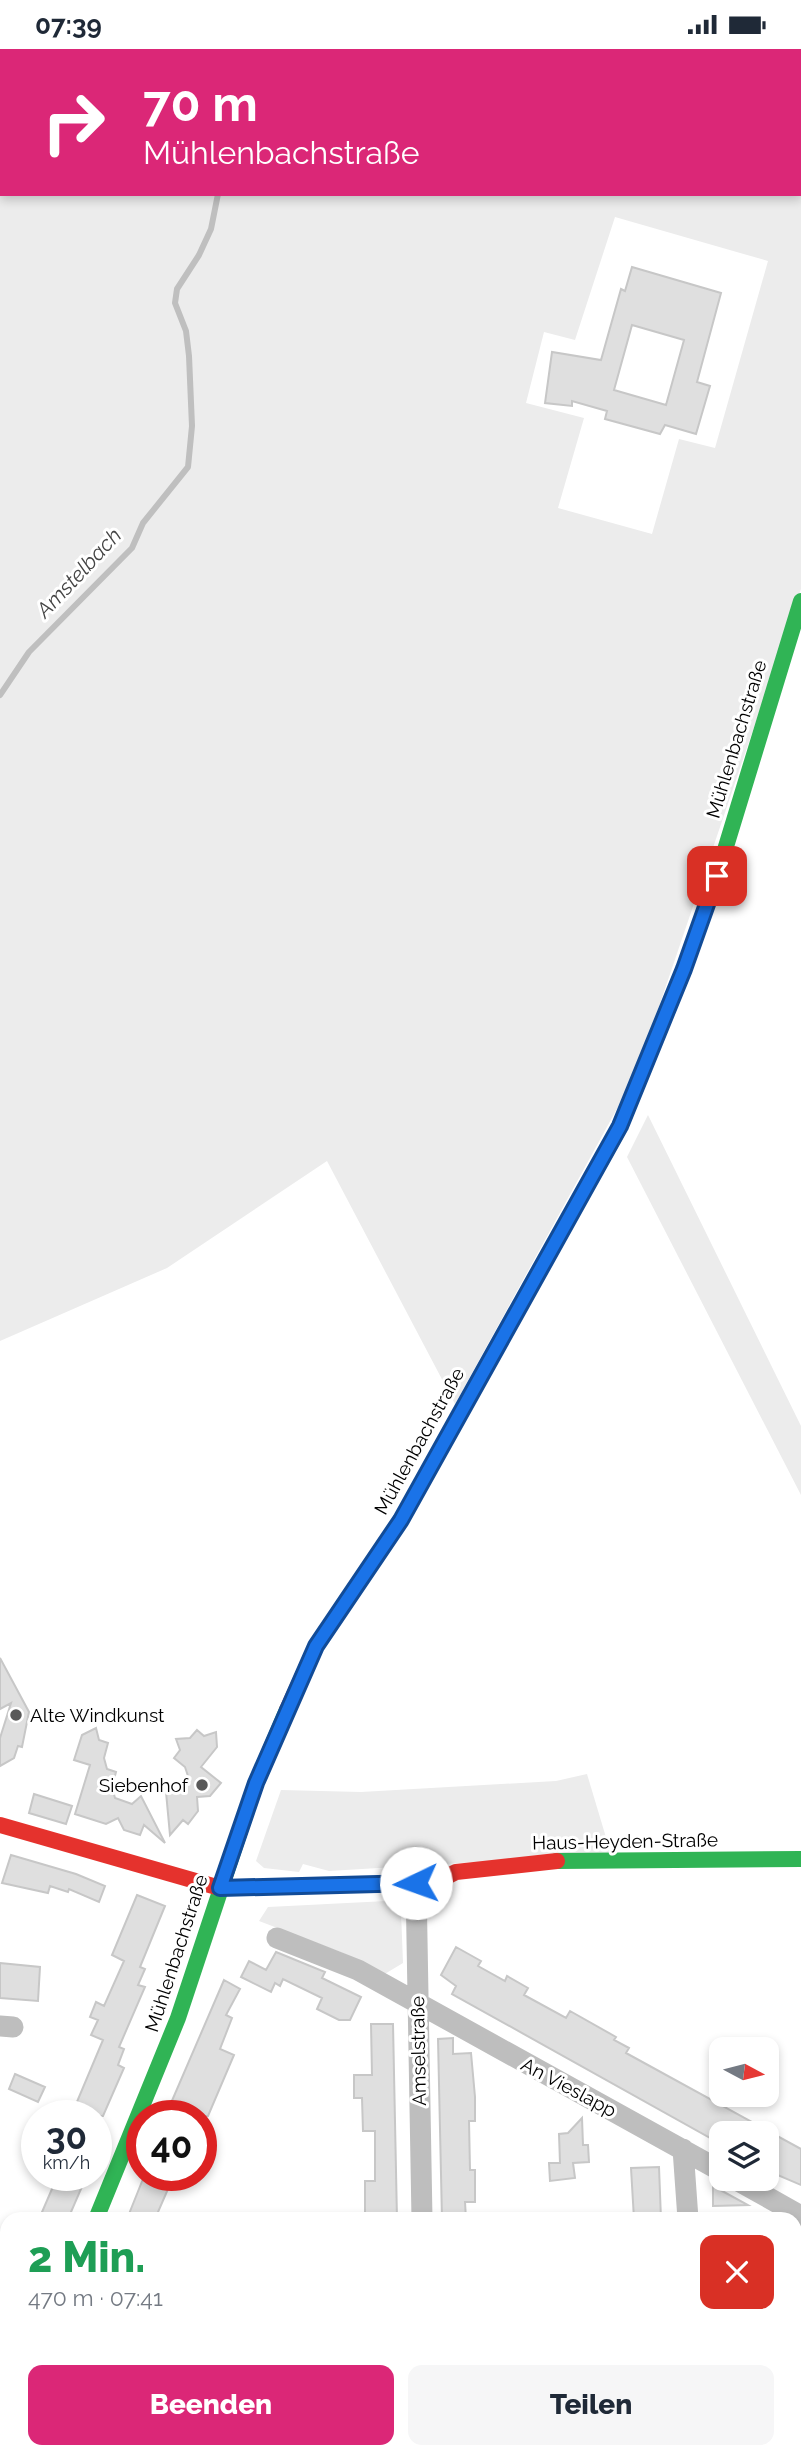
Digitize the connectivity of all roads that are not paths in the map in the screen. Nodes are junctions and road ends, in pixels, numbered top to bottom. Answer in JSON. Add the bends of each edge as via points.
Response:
{"nodes":[{"id":1,"x":801,"y":601,"type":"edge"},
{"id":2,"x":0,"y":1825,"type":"edge"},
{"id":3,"x":801,"y":1859,"type":"edge"},
{"id":4,"x":416,"y":1883,"type":"junction"},
{"id":5,"x":220,"y":1888,"type":"junction"},
{"id":6,"x":277,"y":1938,"type":"dead end"},
{"id":7,"x":417,"y":2004,"type":"junction"},
{"id":8,"x":683,"y":2149,"type":"junction"},
{"id":9,"x":709,"y":2164,"type":"edge"},
{"id":10,"x":756,"y":2191,"type":"edge"},
{"id":11,"x":99,"y":2212,"type":"edge"},
{"id":12,"x":422,"y":2212,"type":"edge"},
{"id":13,"x":688,"y":2212,"type":"edge"},
{"id":14,"x":794,"y":2212,"type":"edge"}],
"edges":[{"from":1,"to":5,"type":"street","name":"Mühlenbachstraße","via":[[717,876],[620,1126],[401,1520],[316,1646],[256,1783]]},
{"from":2,"to":5,"type":"street","name":"Haus-Heyden-Straße"},
{"from":3,"to":4,"type":"street","name":"Haus-Heyden-Straße","via":[[564,1860],[456,1873]]},
{"from":4,"to":5,"type":"street","name":"Haus-Heyden-Straße"},
{"from":4,"to":7,"type":"street","name":"Amselstraße"},
{"from":5,"to":11,"type":"street","name":"Mühlenbachstraße","via":[[178,2018]]},
{"from":6,"to":7,"type":"street","name":"An Vieslapp","via":[[358,1971]]},
{"from":7,"to":8,"type":"street","name":"An Vieslapp"},
{"from":7,"to":12,"type":"street","name":"Amselstraße"},
{"from":8,"to":9,"type":"street","name":"An Vieslapp"},
{"from":8,"to":13,"type":"street"},
{"from":10,"to":14,"type":"street"}]}
